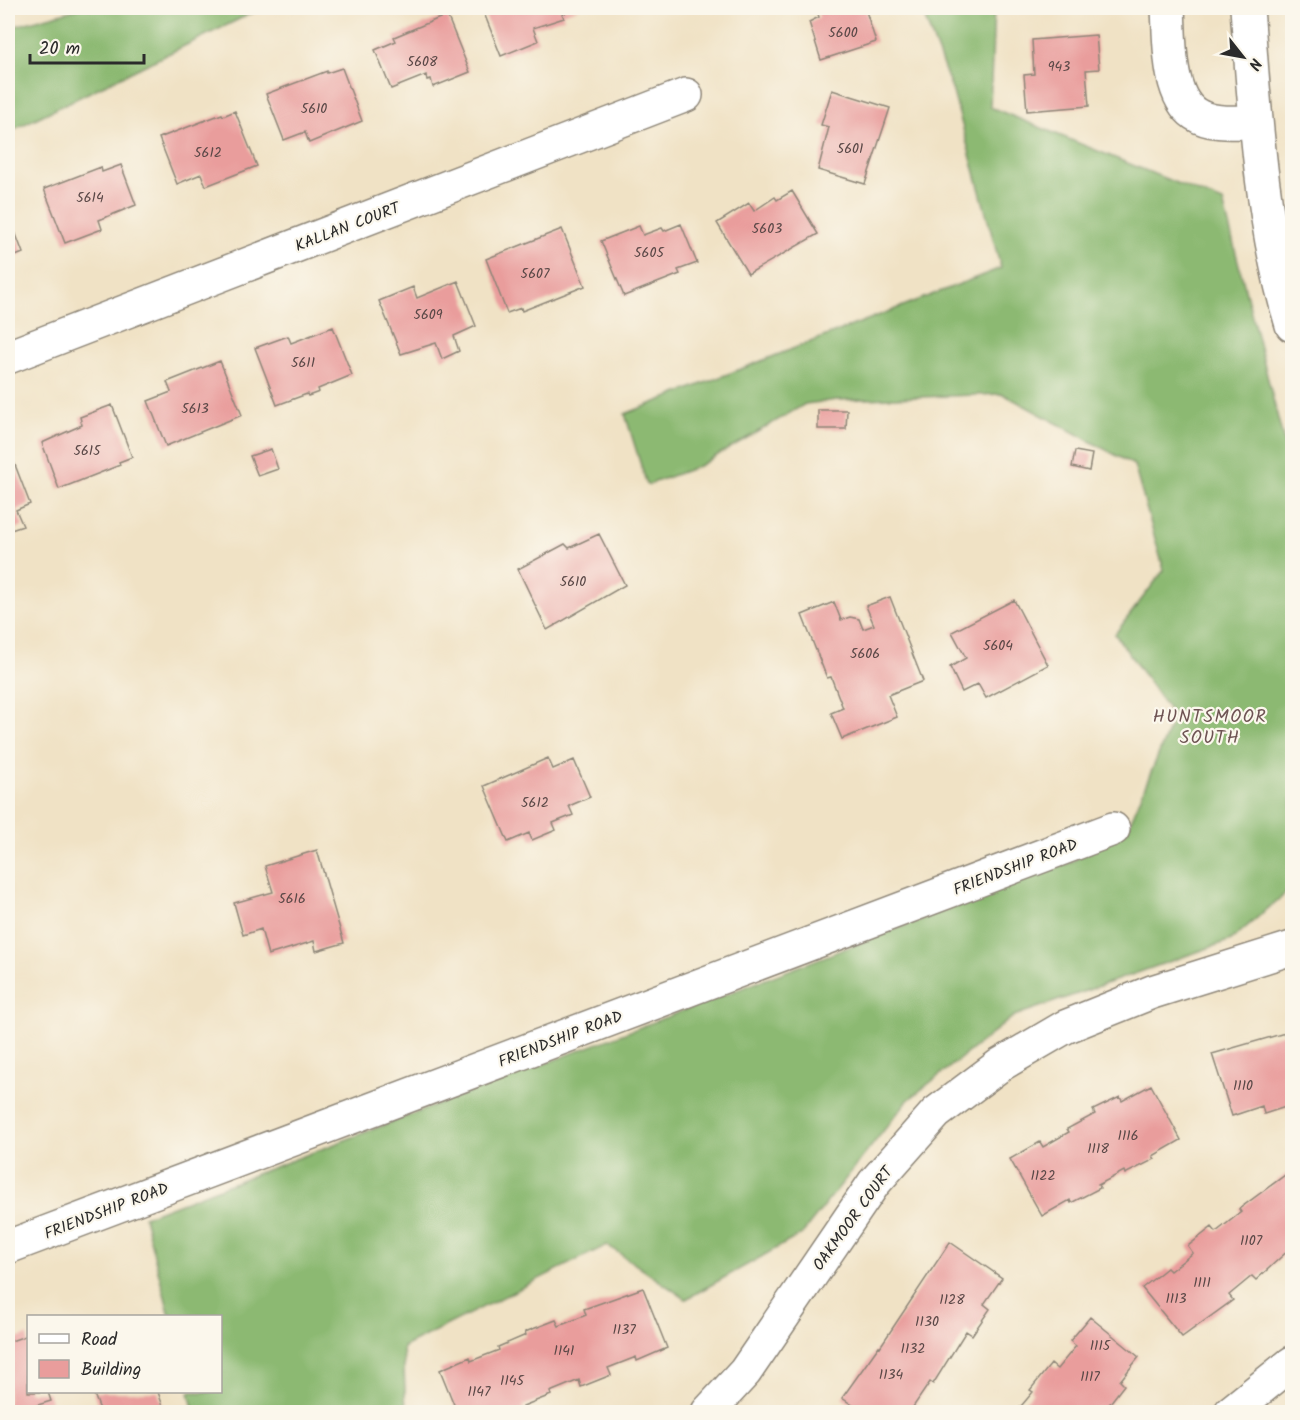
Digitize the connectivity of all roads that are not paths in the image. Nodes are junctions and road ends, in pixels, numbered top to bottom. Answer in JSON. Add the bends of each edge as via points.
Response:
{"nodes":[{"id":1,"x":1168,"y":8,"type":"edge"},
{"id":2,"x":1247,"y":8,"type":"edge"},
{"id":3,"x":686,"y":95,"type":"dead end"},
{"id":4,"x":1256,"y":122,"type":"junction"},
{"id":5,"x":1291,"y":315,"type":"edge"},
{"id":6,"x":8,"y":357,"type":"edge"},
{"id":7,"x":1113,"y":829,"type":"dead end"},
{"id":8,"x":1293,"y":948,"type":"edge"},
{"id":9,"x":8,"y":1247,"type":"edge"},
{"id":10,"x":1293,"y":1363,"type":"edge"},
{"id":11,"x":708,"y":1413,"type":"edge"},
{"id":12,"x":1231,"y":1413,"type":"edge"}],
"edges":[{"from":1,"to":4,"type":"street","via":[[1173,75],[1182,101],[1196,115],[1218,121]]},
{"from":2,"to":4,"type":"street"},
{"from":3,"to":6,"type":"street","name":"KALLAN COURT"},
{"from":4,"to":5,"type":"street","via":[[1269,220]]},
{"from":7,"to":9,"type":"street","name":"FRIENDSHIP ROAD"},
{"from":8,"to":11,"type":"street","name":"OAKMOOR COURT","via":[[1152,992],[1065,1027],[1000,1065],[936,1113],[874,1183],[745,1372]]},
{"from":10,"to":12,"type":"street"}]}
